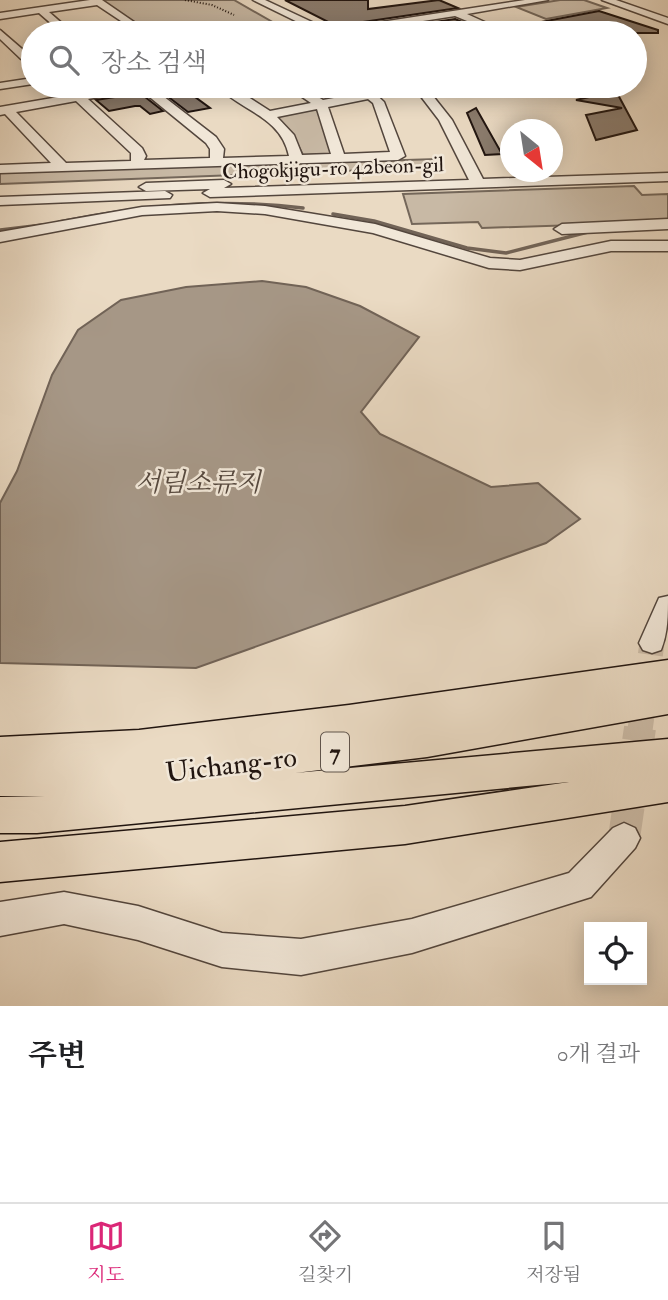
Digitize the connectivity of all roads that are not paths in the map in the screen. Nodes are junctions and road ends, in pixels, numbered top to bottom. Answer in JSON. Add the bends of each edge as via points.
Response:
{"nodes":[{"id":1,"x":258,"y":0,"type":"edge"},
{"id":2,"x":521,"y":0,"type":"edge"},
{"id":3,"x":543,"y":0,"type":"edge"},
{"id":4,"x":607,"y":0,"type":"edge"},
{"id":5,"x":616,"y":0,"type":"edge"},
{"id":6,"x":97,"y":1,"type":"edge"},
{"id":7,"x":41,"y":10,"type":"junction"},
{"id":8,"x":453,"y":12,"type":"junction"},
{"id":9,"x":0,"y":16,"type":"edge"},
{"id":10,"x":668,"y":19,"type":"edge"},
{"id":11,"x":54,"y":21,"type":"edge"},
{"id":12,"x":127,"y":21,"type":"edge"},
{"id":13,"x":303,"y":21,"type":"edge"},
{"id":14,"x":400,"y":21,"type":"edge"},
{"id":15,"x":475,"y":21,"type":"edge"},
{"id":16,"x":0,"y":33,"type":"edge"},
{"id":17,"x":21,"y":50,"type":"edge"},
{"id":18,"x":21,"y":58,"type":"edge"},
{"id":19,"x":12,"y":59,"type":"dead end"},
{"id":20,"x":21,"y":83,"type":"edge"},
{"id":21,"x":0,"y":86,"type":"edge"},
{"id":22,"x":73,"y":98,"type":"edge"},
{"id":23,"x":80,"y":98,"type":"edge"},
{"id":24,"x":159,"y":98,"type":"edge"},
{"id":25,"x":241,"y":98,"type":"edge"},
{"id":26,"x":311,"y":98,"type":"edge"},
{"id":27,"x":340,"y":98,"type":"edge"},
{"id":28,"x":374,"y":98,"type":"edge"},
{"id":29,"x":431,"y":98,"type":"edge"},
{"id":30,"x":321,"y":104,"type":"junction"},
{"id":31,"x":4,"y":110,"type":"edge"},
{"id":32,"x":266,"y":115,"type":"junction"},
{"id":33,"x":339,"y":158,"type":"junction"},
{"id":34,"x":296,"y":159,"type":"junction"},
{"id":35,"x":216,"y":162,"type":"junction"},
{"id":36,"x":136,"y":164,"type":"junction"},
{"id":37,"x":62,"y":167,"type":"junction"},
{"id":38,"x":0,"y":169,"type":"edge"},
{"id":39,"x":668,"y":170,"type":"edge"},
{"id":40,"x":668,"y":177,"type":"edge"},
{"id":41,"x":476,"y":180,"type":"junction"},
{"id":42,"x":335,"y":189,"type":"junction"},
{"id":43,"x":288,"y":190,"type":"junction"},
{"id":44,"x":1,"y":196,"type":"edge"},
{"id":45,"x":311,"y":200,"type":"junction"},
{"id":46,"x":315,"y":218,"type":"junction"},
{"id":47,"x":668,"y":224,"type":"edge"},
{"id":48,"x":562,"y":229,"type":"dead end"},
{"id":49,"x":0,"y":237,"type":"edge"},
{"id":50,"x":668,"y":246,"type":"edge"},
{"id":51,"x":668,"y":605,"type":"edge"},
{"id":52,"x":660,"y":658,"type":"edge"},
{"id":53,"x":668,"y":699,"type":"edge"},
{"id":54,"x":0,"y":753,"type":"edge"},
{"id":55,"x":668,"y":756,"type":"edge"},
{"id":56,"x":0,"y":779,"type":"edge"},
{"id":57,"x":668,"y":785,"type":"edge"},
{"id":58,"x":0,"y":815,"type":"edge"},
{"id":59,"x":624,"y":838,"type":"tunnel mouth"},
{"id":60,"x":0,"y":862,"type":"edge"},
{"id":61,"x":0,"y":919,"type":"edge"}],
"edges":[{"from":1,"to":13,"type":"street"},
{"from":2,"to":8,"type":"street"},
{"from":3,"to":8,"type":"street"},
{"from":4,"to":10,"type":"street"},
{"from":5,"to":10,"type":"street"},
{"from":6,"to":7,"type":"street"},
{"from":6,"to":12,"type":"street"},
{"from":7,"to":9,"type":"street"},
{"from":7,"to":11,"type":"street"},
{"from":8,"to":14,"type":"street"},
{"from":8,"to":15,"type":"street"},
{"from":16,"to":17,"type":"street"},
{"from":18,"to":19,"type":"street"},
{"from":20,"to":21,"type":"street"},
{"from":22,"to":31,"type":"street"},
{"from":23,"to":36,"type":"street","via":[[137,150]]},
{"from":24,"to":35,"type":"street","via":[[211,139],[217,149]]},
{"from":25,"to":32,"type":"street"},
{"from":26,"to":30,"type":"street"},
{"from":27,"to":30,"type":"street"},
{"from":28,"to":33,"type":"street","via":[[387,120],[398,156]]},
{"from":29,"to":41,"type":"street","via":[[449,123]]},
{"from":30,"to":32,"type":"street"},
{"from":30,"to":33,"type":"street"},
{"from":31,"to":37,"type":"street"},
{"from":32,"to":34,"type":"street","via":[[291,138]]},
{"from":33,"to":34,"type":"street"},
{"from":34,"to":35,"type":"street"},
{"from":35,"to":36,"type":"street"},
{"from":36,"to":37,"type":"street"},
{"from":37,"to":38,"type":"street"},
{"from":39,"to":41,"type":"street","name":"Chogokjigu-ro 42beon-gil"},
{"from":40,"to":41,"type":"street","name":"Chogokjigu-ro 42beon-gil"},
{"from":41,"to":42,"type":"street","name":"Chogokjigu-ro 42beon-gil"},
{"from":41,"to":44,"type":"street","name":"Chogokjigu-ro 42beon-gil"},
{"from":42,"to":43,"type":"street","name":"Chogokjigu-ro 42beon-gil"},
{"from":42,"to":45,"type":"street"},
{"from":43,"to":44,"type":"street","name":"Chogokjigu-ro 42beon-gil"},
{"from":43,"to":45,"type":"street"},
{"from":45,"to":46,"type":"street"},
{"from":46,"to":49,"type":"street","via":[[265,209],[169,208]]},
{"from":46,"to":50,"type":"street","via":[[376,229],[489,263],[520,265],[611,246]]},
{"from":47,"to":48,"type":"street"},
{"from":51,"to":52,"type":"street"},
{"from":52,"to":54,"type":"main road","via":[[349,721],[139,746]]},
{"from":53,"to":56,"type":"main road","name":"Uichang-ro","number":"7","via":[[414,743],[115,778]]},
{"from":55,"to":58,"type":"main road","name":"Uichang-ro","number":"7"},
{"from":57,"to":60,"type":"main road","via":[[405,825]]},
{"from":59,"to":61,"type":"street","via":[[579,886],[412,936],[301,957],[222,950],[138,923],[64,908]]}]}
